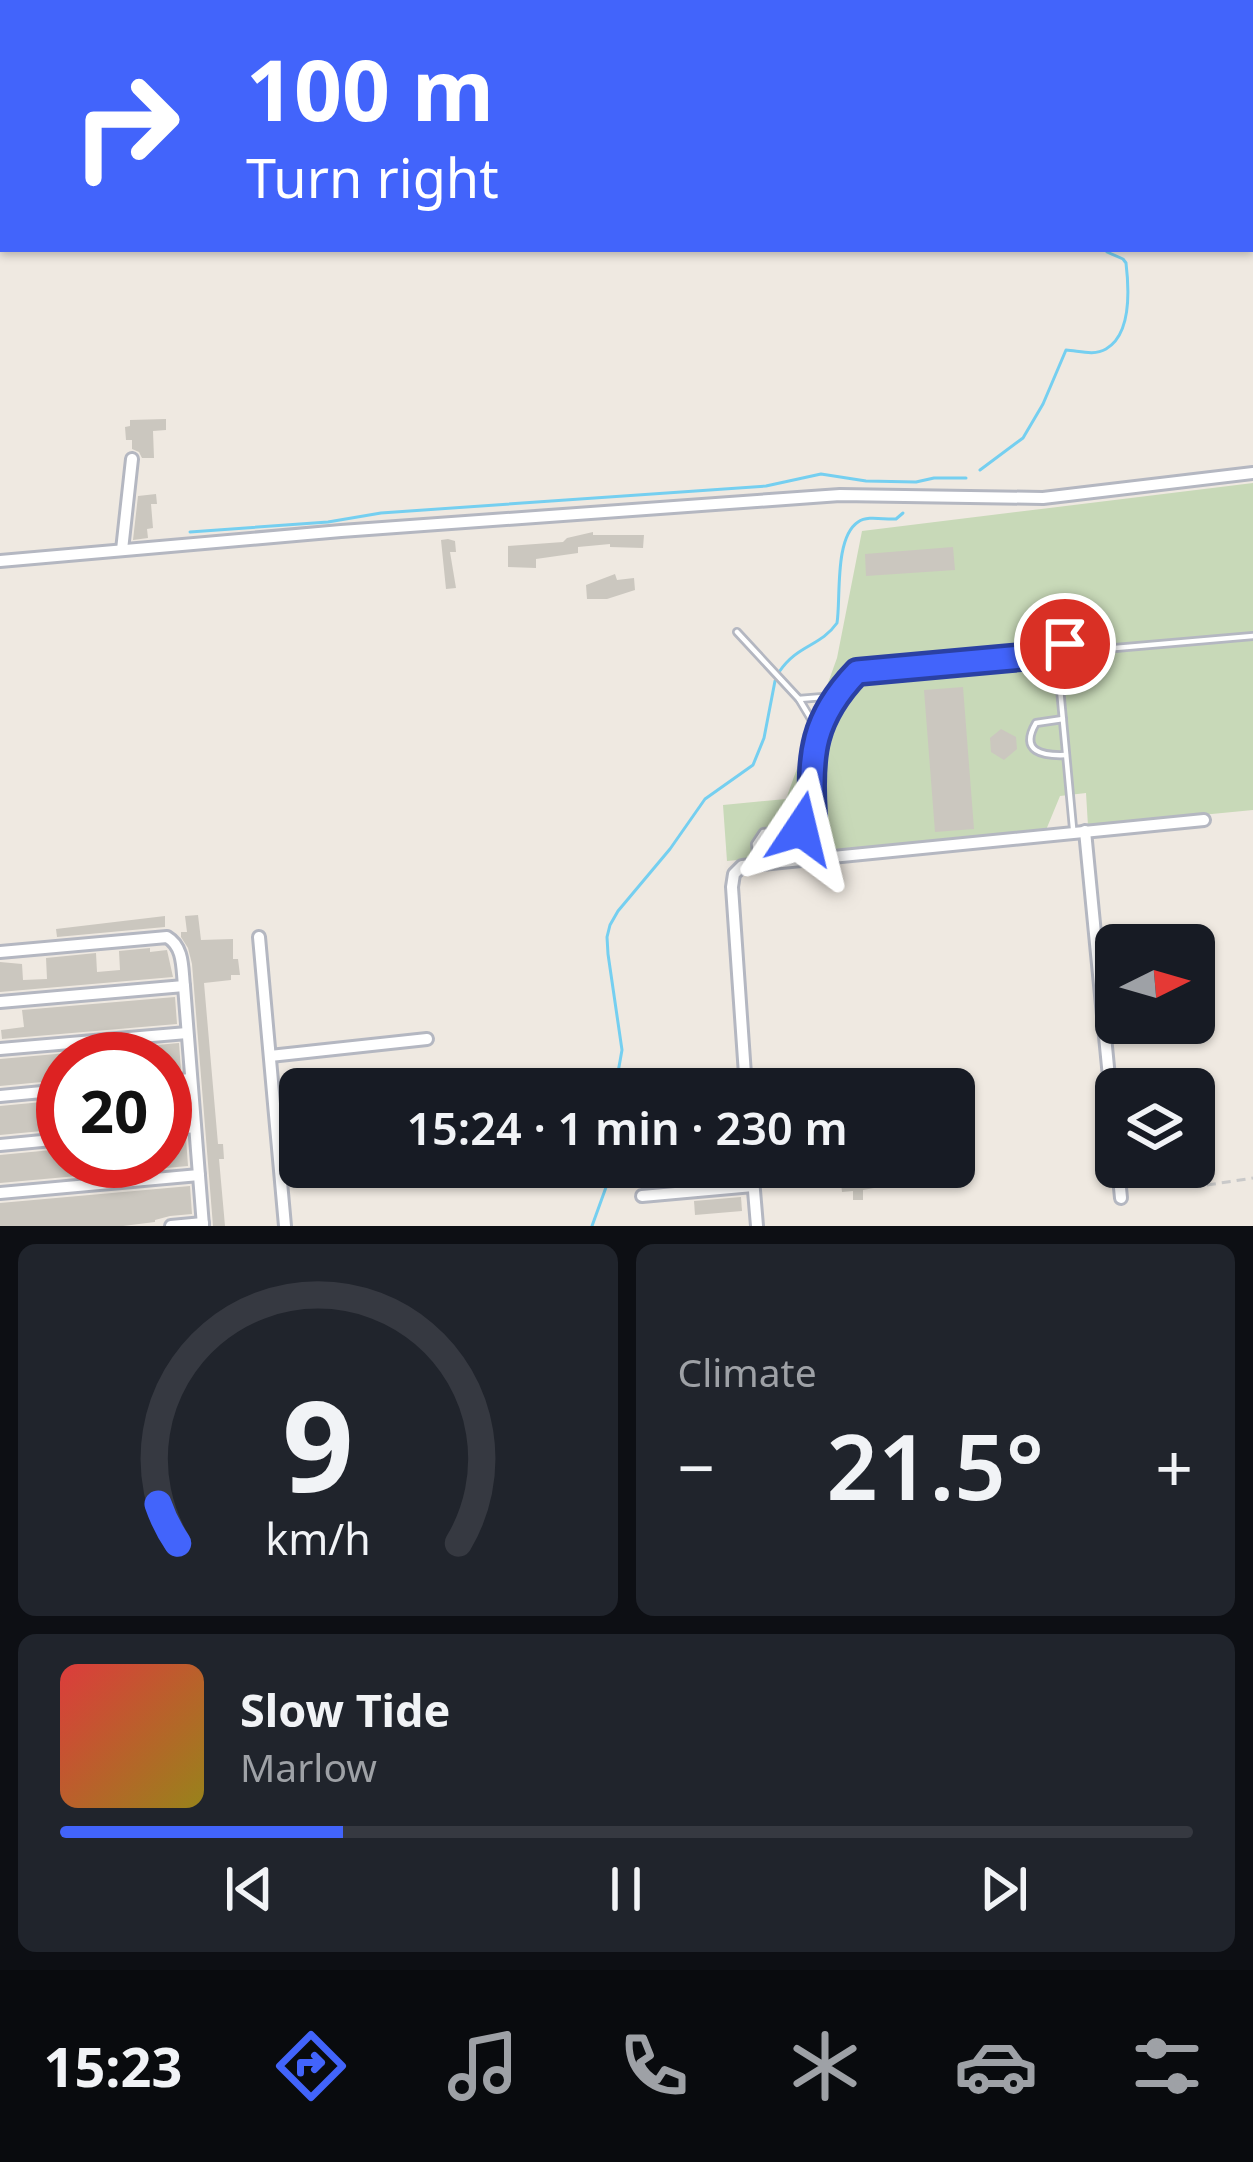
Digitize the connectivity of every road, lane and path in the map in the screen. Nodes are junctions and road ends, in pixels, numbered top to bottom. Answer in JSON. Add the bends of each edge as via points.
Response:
{"nodes":[{"id":1,"x":132,"y":459,"type":"dead end"},
{"id":2,"x":1253,"y":473,"type":"edge"},
{"id":3,"x":122,"y":550,"type":"junction"},
{"id":4,"x":0,"y":561,"type":"edge"},
{"id":5,"x":737,"y":632,"type":"dead end"},
{"id":6,"x":1253,"y":636,"type":"edge"},
{"id":7,"x":1069,"y":652,"type":"junction"},
{"id":8,"x":1044,"y":655,"type":"junction"},
{"id":9,"x":1058,"y":667,"type":"junction"},
{"id":10,"x":836,"y":696,"type":"junction"},
{"id":11,"x":799,"y":699,"type":"junction"},
{"id":12,"x":1063,"y":719,"type":"junction"},
{"id":13,"x":818,"y":732,"type":"junction"},
{"id":14,"x":1066,"y":754,"type":"junction"},
{"id":15,"x":1204,"y":820,"type":"dead end"},
{"id":16,"x":1079,"y":831,"type":"junction"},
{"id":17,"x":757,"y":863,"type":"junction"},
{"id":18,"x":260,"y":937,"type":"dead end"},
{"id":19,"x":0,"y":952,"type":"edge"},
{"id":20,"x":184,"y":986,"type":"junction"},
{"id":21,"x":0,"y":1002,"type":"edge"},
{"id":22,"x":187,"y":1032,"type":"edge"},
{"id":23,"x":427,"y":1039,"type":"dead end"},
{"id":24,"x":36,"y":1046,"type":"edge"},
{"id":25,"x":0,"y":1049,"type":"edge"},
{"id":26,"x":270,"y":1056,"type":"junction"},
{"id":27,"x":745,"y":1068,"type":"edge"},
{"id":28,"x":1107,"y":1068,"type":"edge"},
{"id":29,"x":192,"y":1091,"type":"edge"},
{"id":30,"x":36,"y":1093,"type":"edge"},
{"id":31,"x":0,"y":1096,"type":"edge"},
{"id":32,"x":192,"y":1127,"type":"edge"},
{"id":33,"x":195,"y":1127,"type":"junction"},
{"id":34,"x":36,"y":1141,"type":"edge"},
{"id":35,"x":0,"y":1144,"type":"edge"},
{"id":36,"x":279,"y":1146,"type":"edge"},
{"id":37,"x":199,"y":1175,"type":"junction"},
{"id":38,"x":1253,"y":1178,"type":"edge"},
{"id":39,"x":1215,"y":1184,"type":"edge"},
{"id":40,"x":282,"y":1188,"type":"edge"},
{"id":41,"x":731,"y":1188,"type":"edge"},
{"id":42,"x":753,"y":1188,"type":"edge"},
{"id":43,"x":1120,"y":1188,"type":"edge"},
{"id":44,"x":0,"y":1192,"type":"edge"},
{"id":45,"x":642,"y":1196,"type":"dead end"},
{"id":46,"x":1121,"y":1198,"type":"dead end"},
{"id":47,"x":203,"y":1225,"type":"edge"},
{"id":48,"x":171,"y":1226,"type":"edge"},
{"id":49,"x":285,"y":1226,"type":"edge"},
{"id":50,"x":757,"y":1226,"type":"edge"}],
"edges":[{"from":1,"to":3,"type":"street"},
{"from":2,"to":3,"type":"street","via":[[1043,498],[841,495]]},
{"from":3,"to":4,"type":"street"},
{"from":5,"to":11,"type":"lane"},
{"from":6,"to":7,"type":"lane"},
{"from":7,"to":8,"type":"lane","via":[[1053,642]]},
{"from":7,"to":9,"type":"lane"},
{"from":8,"to":9,"type":"lane"},
{"from":8,"to":10,"type":"lane","via":[[857,672]]},
{"from":9,"to":12,"type":"lane"},
{"from":10,"to":11,"type":"lane"},
{"from":10,"to":13,"type":"lane"},
{"from":11,"to":13,"type":"lane"},
{"from":12,"to":14,"type":"lane"},
{"from":12,"to":14,"type":"lane","via":[[1036,723],[1031,742],[1039,754]]},
{"from":13,"to":17,"type":"lane","via":[[810,762],[812,823],[763,832]]},
{"from":14,"to":16,"type":"lane"},
{"from":15,"to":16,"type":"street"},
{"from":16,"to":17,"type":"street"},
{"from":16,"to":28,"type":"street"},
{"from":17,"to":27,"type":"street","via":[[737,869],[733,880]]},
{"from":18,"to":26,"type":"street"},
{"from":19,"to":20,"type":"street","via":[[167,938],[180,952]]},
{"from":20,"to":21,"type":"street"},
{"from":20,"to":22,"type":"street"},
{"from":23,"to":26,"type":"street"},
{"from":24,"to":25,"type":"street"},
{"from":26,"to":36,"type":"street"},
{"from":29,"to":33,"type":"street"},
{"from":30,"to":31,"type":"street"},
{"from":32,"to":33,"type":"street"},
{"from":33,"to":37,"type":"street"},
{"from":34,"to":35,"type":"street"},
{"from":37,"to":44,"type":"street"},
{"from":37,"to":47,"type":"street"},
{"from":38,"to":39,"type":"path"},
{"from":40,"to":49,"type":"street"},
{"from":41,"to":45,"type":"street"},
{"from":42,"to":50,"type":"street"},
{"from":43,"to":46,"type":"street"},
{"from":47,"to":48,"type":"street"}]}
